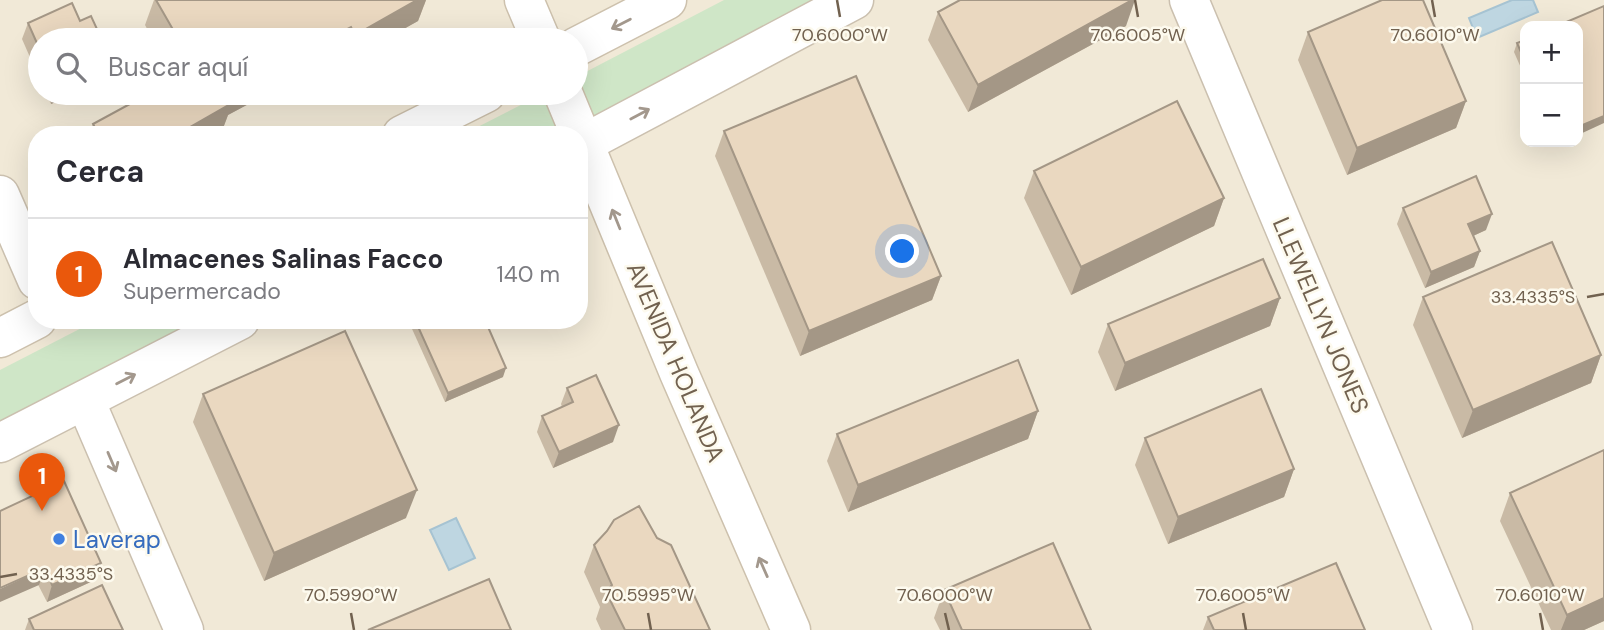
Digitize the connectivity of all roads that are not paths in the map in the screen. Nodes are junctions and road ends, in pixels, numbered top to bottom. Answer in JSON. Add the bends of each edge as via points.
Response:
{"nodes":[{"id":1,"x":524,"y":0,"type":"edge"},
{"id":2,"x":667,"y":0,"type":"edge"},
{"id":3,"x":854,"y":0,"type":"edge"},
{"id":4,"x":1189,"y":0,"type":"edge"},
{"id":5,"x":536,"y":28,"type":"edge"},
{"id":6,"x":588,"y":41,"type":"edge"},
{"id":7,"x":462,"y":105,"type":"edge"},
{"id":8,"x":567,"y":105,"type":"edge"},
{"id":9,"x":420,"y":126,"type":"edge"},
{"id":10,"x":575,"y":126,"type":"edge"},
{"id":11,"x":588,"y":141,"type":"edge"},
{"id":12,"x":588,"y":158,"type":"edge"},
{"id":13,"x":0,"y":195,"type":"edge"},
{"id":14,"x":28,"y":259,"type":"edge"},
{"id":15,"x":28,"y":324,"type":"edge"},
{"id":16,"x":223,"y":329,"type":"edge"},
{"id":17,"x":0,"y":338,"type":"edge"},
{"id":18,"x":85,"y":400,"type":"junction"},
{"id":19,"x":0,"y":443,"type":"edge"},
{"id":20,"x":184,"y":630,"type":"edge"},
{"id":21,"x":791,"y":630,"type":"edge"},
{"id":22,"x":1453,"y":630,"type":"edge"}],
"edges":[{"from":1,"to":5,"type":"street"},
{"from":2,"to":6,"type":"street","one_way":true},
{"from":11,"to":3,"type":"street","one_way":true},
{"from":4,"to":22,"type":"street","name":"LLEWELLYN JONES"},
{"from":7,"to":9,"type":"street"},
{"from":8,"to":10,"type":"street","name":"AVENIDA HOLANDA"},
{"from":21,"to":12,"type":"street","name":"AVENIDA HOLANDA","one_way":true},
{"from":13,"to":14,"type":"street"},
{"from":15,"to":17,"type":"street"},
{"from":18,"to":16,"type":"street","one_way":true},
{"from":18,"to":19,"type":"street"},
{"from":18,"to":20,"type":"street","one_way":true}]}
